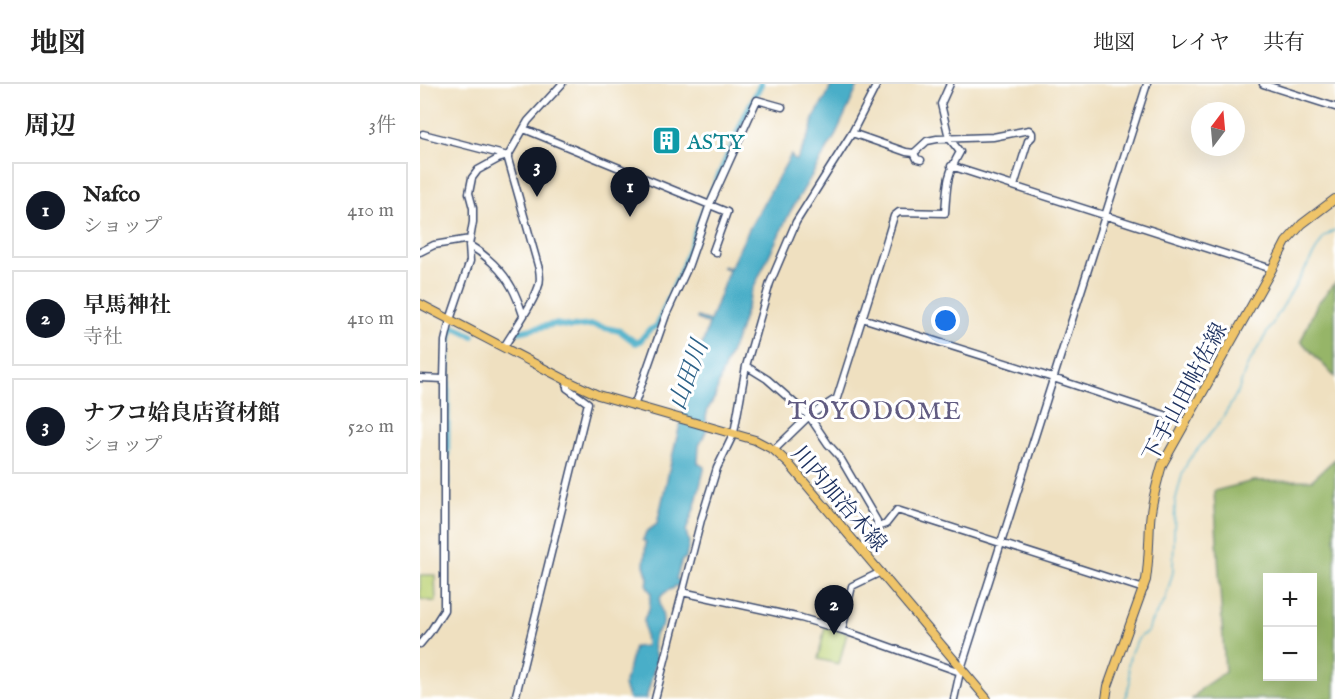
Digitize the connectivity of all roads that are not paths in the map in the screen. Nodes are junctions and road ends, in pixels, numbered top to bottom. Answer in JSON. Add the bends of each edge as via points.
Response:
{"nodes":[{"id":1,"x":562,"y":84,"type":"edge"},
{"id":2,"x":878,"y":84,"type":"edge"},
{"id":3,"x":950,"y":84,"type":"edge"},
{"id":4,"x":1147,"y":84,"type":"edge"},
{"id":5,"x":1263,"y":84,"type":"edge"},
{"id":6,"x":782,"y":107,"type":"dead end"},
{"id":7,"x":1335,"y":107,"type":"edge"},
{"id":8,"x":524,"y":129,"type":"junction"},
{"id":9,"x":852,"y":133,"type":"junction"},
{"id":10,"x":423,"y":134,"type":"dead end"},
{"id":11,"x":948,"y":138,"type":"junction"},
{"id":12,"x":914,"y":153,"type":"junction"},
{"id":13,"x":508,"y":156,"type":"junction"},
{"id":14,"x":921,"y":159,"type":"dead end"},
{"id":15,"x":951,"y":166,"type":"junction"},
{"id":16,"x":1014,"y":186,"type":"junction"},
{"id":17,"x":1335,"y":199,"type":"edge"},
{"id":18,"x":710,"y":204,"type":"junction"},
{"id":19,"x":1105,"y":216,"type":"junction"},
{"id":20,"x":470,"y":242,"type":"junction"},
{"id":21,"x":420,"y":252,"type":"edge"},
{"id":22,"x":717,"y":253,"type":"dead end"},
{"id":23,"x":1272,"y":269,"type":"junction"},
{"id":24,"x":420,"y":304,"type":"edge"},
{"id":25,"x":523,"y":315,"type":"junction"},
{"id":26,"x":862,"y":318,"type":"junction"},
{"id":27,"x":450,"y":320,"type":"junction"},
{"id":28,"x":504,"y":347,"type":"junction"},
{"id":29,"x":746,"y":366,"type":"junction"},
{"id":30,"x":420,"y":378,"type":"edge"},
{"id":31,"x":1053,"y":378,"type":"junction"},
{"id":32,"x":444,"y":379,"type":"junction"},
{"id":33,"x":568,"y":381,"type":"junction"},
{"id":34,"x":634,"y":406,"type":"junction"},
{"id":35,"x":809,"y":416,"type":"junction"},
{"id":36,"x":1186,"y":422,"type":"junction"},
{"id":37,"x":733,"y":433,"type":"junction"},
{"id":38,"x":774,"y":450,"type":"junction"},
{"id":39,"x":877,"y":527,"type":"junction"},
{"id":40,"x":1001,"y":544,"type":"junction"},
{"id":41,"x":862,"y":551,"type":"junction"},
{"id":42,"x":880,"y":572,"type":"junction"},
{"id":43,"x":1144,"y":589,"type":"junction"},
{"id":44,"x":682,"y":592,"type":"junction"},
{"id":45,"x":842,"y":630,"type":"junction"},
{"id":46,"x":420,"y":644,"type":"edge"},
{"id":47,"x":960,"y":670,"type":"junction"},
{"id":48,"x":515,"y":699,"type":"edge"},
{"id":49,"x":654,"y":699,"type":"edge"},
{"id":50,"x":954,"y":699,"type":"edge"},
{"id":51,"x":987,"y":699,"type":"edge"},
{"id":52,"x":1106,"y":699,"type":"edge"}],
"edges":[{"from":1,"to":8,"type":"street"},
{"from":2,"to":9,"type":"street"},
{"from":3,"to":11,"type":"street","via":[[941,104]]},
{"from":4,"to":19,"type":"street"},
{"from":5,"to":7,"type":"street"},
{"from":6,"to":18,"type":"street","via":[[757,100]]},
{"from":8,"to":13,"type":"street"},
{"from":8,"to":18,"type":"street"},
{"from":9,"to":12,"type":"street"},
{"from":9,"to":29,"type":"street","via":[[796,222],[770,283]]},
{"from":10,"to":13,"type":"street"},
{"from":11,"to":12,"type":"street","via":[[927,141]]},
{"from":11,"to":15,"type":"street","via":[[960,152]]},
{"from":11,"to":16,"type":"street","via":[[993,137],[1029,130],[1032,137]]},
{"from":12,"to":14,"type":"street"},
{"from":13,"to":20,"type":"street","via":[[478,170],[472,178]]},
{"from":13,"to":25,"type":"street","via":[[539,269],[539,287]]},
{"from":15,"to":16,"type":"street"},
{"from":15,"to":26,"type":"street","via":[[945,213],[899,212],[894,216]]},
{"from":16,"to":19,"type":"street"},
{"from":17,"to":23,"type":"main road","name":"下手山田帖佐線","via":[[1302,224],[1286,242]]},
{"from":18,"to":22,"type":"street","via":[[727,212],[713,251]]},
{"from":18,"to":34,"type":"street"},
{"from":19,"to":23,"type":"street"},
{"from":19,"to":31,"type":"street"},
{"from":20,"to":21,"type":"street","via":[[434,245]]},
{"from":20,"to":25,"type":"street","via":[[512,287]]},
{"from":20,"to":27,"type":"street","via":[[470,261]]},
{"from":23,"to":36,"type":"main road","name":"下手山田帖佐線"},
{"from":24,"to":27,"type":"main road","name":"川内加治木線"},
{"from":25,"to":28,"type":"street"},
{"from":26,"to":31,"type":"street"},
{"from":26,"to":35,"type":"street","via":[[837,398]]},
{"from":27,"to":28,"type":"main road","name":"川内加治木線"},
{"from":27,"to":32,"type":"street"},
{"from":28,"to":33,"type":"main road","name":"川内加治木線"},
{"from":29,"to":35,"type":"street"},
{"from":29,"to":37,"type":"street"},
{"from":30,"to":32,"type":"street"},
{"from":31,"to":36,"type":"street"},
{"from":31,"to":40,"type":"street"},
{"from":32,"to":46,"type":"street","via":[[444,610]]},
{"from":33,"to":34,"type":"main road","name":"川内加治木線"},
{"from":33,"to":48,"type":"street","via":[[567,388],[588,403]]},
{"from":34,"to":37,"type":"main road","name":"川内加治木線"},
{"from":35,"to":38,"type":"street"},
{"from":35,"to":39,"type":"street","via":[[839,456],[875,516]]},
{"from":36,"to":43,"type":"main road","name":"下手山田帖佐線","via":[[1158,480]]},
{"from":37,"to":38,"type":"main road","name":"川内加治木線"},
{"from":37,"to":44,"type":"street","via":[[717,468]]},
{"from":38,"to":41,"type":"main road","name":"川内加治木線"},
{"from":39,"to":40,"type":"street","via":[[886,524],[897,510]]},
{"from":39,"to":41,"type":"street"},
{"from":40,"to":43,"type":"street"},
{"from":40,"to":47,"type":"street"},
{"from":41,"to":42,"type":"main road","name":"川内加治木線"},
{"from":42,"to":45,"type":"street","via":[[852,586]]},
{"from":42,"to":47,"type":"main road","name":"川内加治木線"},
{"from":43,"to":52,"type":"main road","name":"下手山田帖佐線"},
{"from":44,"to":45,"type":"street"},
{"from":44,"to":49,"type":"street"},
{"from":45,"to":47,"type":"street"},
{"from":47,"to":50,"type":"street"},
{"from":47,"to":51,"type":"main road","name":"川内加治木線"}]}
